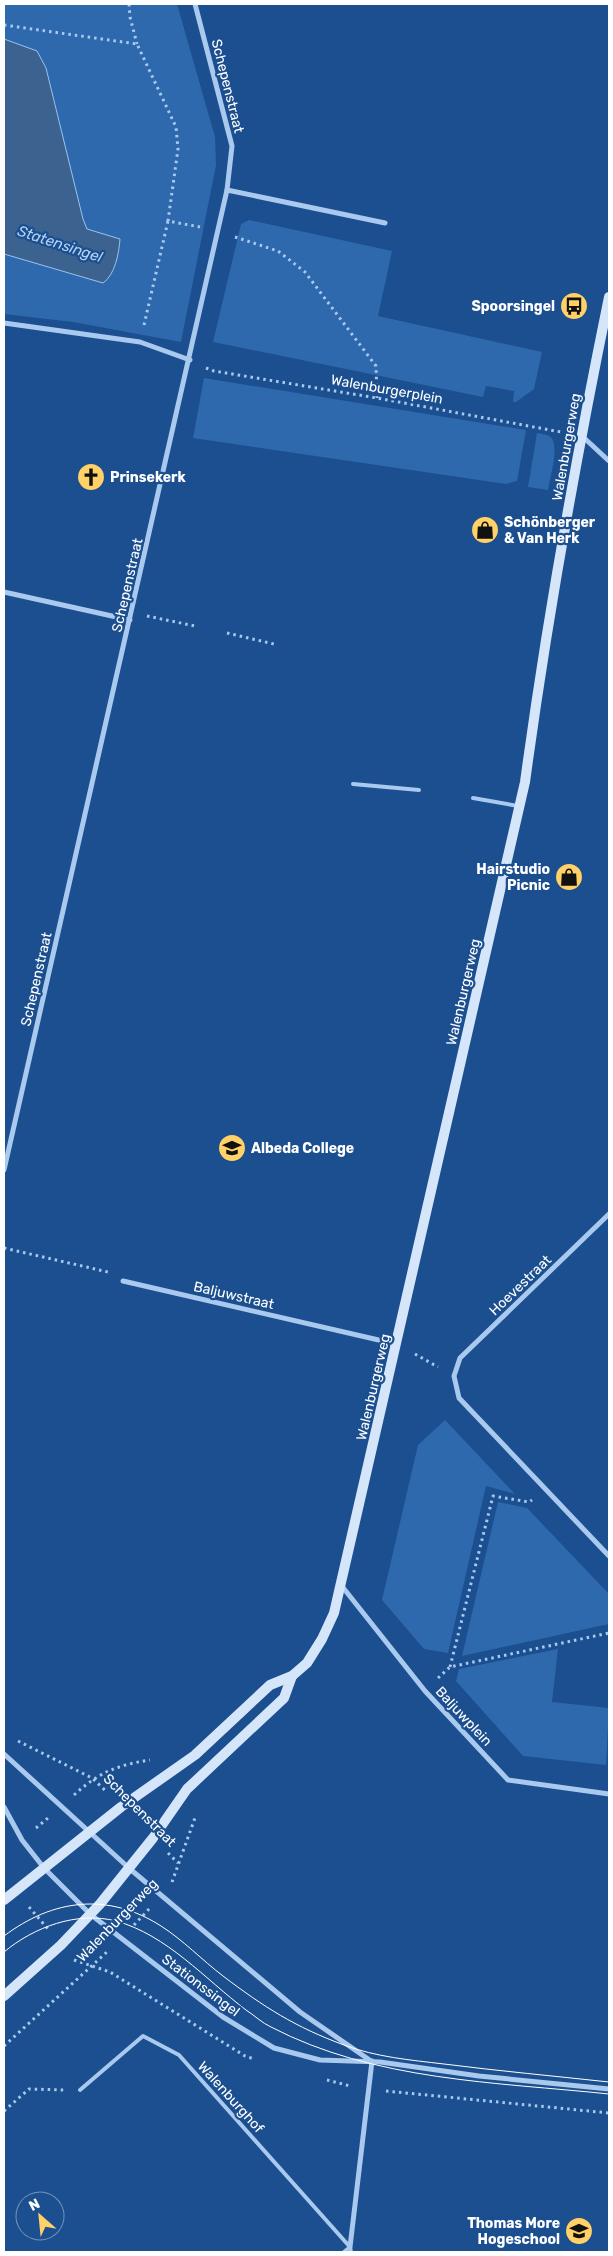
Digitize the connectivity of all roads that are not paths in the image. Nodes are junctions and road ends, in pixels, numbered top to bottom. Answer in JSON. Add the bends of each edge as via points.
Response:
{"nodes":[{"id":1,"x":195,"y":4,"type":"edge"},
{"id":2,"x":227,"y":190,"type":"junction"},
{"id":3,"x":385,"y":224,"type":"dead end"},
{"id":4,"x":609,"y":297,"type":"edge"},
{"id":5,"x":4,"y":323,"type":"edge"},
{"id":6,"x":190,"y":360,"type":"junction"},
{"id":7,"x":582,"y":436,"type":"junction"},
{"id":8,"x":609,"y":461,"type":"edge"},
{"id":9,"x":4,"y":592,"type":"edge"},
{"id":10,"x":130,"y":620,"type":"junction"},
{"id":11,"x":353,"y":784,"type":"dead end"},
{"id":12,"x":419,"y":790,"type":"dead end"},
{"id":13,"x":473,"y":798,"type":"dead end"},
{"id":14,"x":519,"y":807,"type":"junction"},
{"id":15,"x":4,"y":1170,"type":"edge"},
{"id":16,"x":609,"y":1214,"type":"edge"},
{"id":17,"x":123,"y":1281,"type":"road end"},
{"id":18,"x":397,"y":1344,"type":"junction"},
{"id":19,"x":609,"y":1556,"type":"edge"},
{"id":20,"x":341,"y":1586,"type":"junction"},
{"id":21,"x":292,"y":1676,"type":"junction"},
{"id":22,"x":4,"y":1754,"type":"edge"},
{"id":23,"x":609,"y":1794,"type":"edge"},
{"id":24,"x":4,"y":1807,"type":"edge"},
{"id":25,"x":90,"y":1832,"type":"junction"},
{"id":26,"x":44,"y":1868,"type":"junction"},
{"id":27,"x":130,"y":1868,"type":"junction"},
{"id":28,"x":4,"y":1900,"type":"edge"},
{"id":29,"x":90,"y":1914,"type":"junction"},
{"id":30,"x":4,"y":1996,"type":"edge"},
{"id":31,"x":372,"y":2061,"type":"junction"},
{"id":32,"x":609,"y":2089,"type":"edge"},
{"id":33,"x":80,"y":2090,"type":"road end"},
{"id":34,"x":350,"y":2250,"type":"edge"},
{"id":35,"x":344,"y":2252,"type":"edge"}],
"edges":[{"from":1,"to":2,"type":"street","name":"Schepenstraat","via":[[232,146]]},
{"from":2,"to":3,"type":"street"},
{"from":2,"to":6,"type":"street","name":"Schepenstraat"},
{"from":4,"to":7,"type":"street","name":"Walenburgerweg"},
{"from":5,"to":6,"type":"street","via":[[140,342]]},
{"from":6,"to":10,"type":"street","name":"Schepenstraat"},
{"from":7,"to":8,"type":"street"},
{"from":7,"to":14,"type":"street","name":"Walenburgerweg"},
{"from":9,"to":10,"type":"street"},
{"from":10,"to":15,"type":"street","name":"Schepenstraat"},
{"from":11,"to":12,"type":"lane"},
{"from":13,"to":14,"type":"lane"},
{"from":14,"to":18,"type":"street","name":"Walenburgerweg"},
{"from":16,"to":19,"type":"street","name":"Hoevestraat","via":[[460,1358],[454,1376],[459,1398]]},
{"from":17,"to":18,"type":"street","name":"Baljuwstraat"},
{"from":18,"to":20,"type":"street","name":"Walenburgerweg"},
{"from":20,"to":21,"type":"street","name":"Walenburgerweg","via":[[334,1613],[322,1639],[307,1663]]},
{"from":20,"to":23,"type":"street","name":"Baljuwplein","via":[[425,1691],[508,1780]]},
{"from":21,"to":25,"type":"street","name":"Walenburgerweg","via":[[270,1685],[195,1755]]},
{"from":21,"to":27,"type":"street","name":"Walenburgerweg","via":[[284,1698],[187,1789]]},
{"from":22,"to":25,"type":"street"},
{"from":24,"to":26,"type":"street","via":[[22,1840]]},
{"from":25,"to":26,"type":"street","name":"Walenburgerweg"},
{"from":25,"to":27,"type":"street","name":"Stationssingel"},
{"from":26,"to":28,"type":"street","name":"Walenburgerweg"},
{"from":26,"to":29,"type":"street","name":"Stationssingel"},
{"from":27,"to":29,"type":"street","name":"Walenburgerweg"},
{"from":27,"to":31,"type":"street","name":"Stationssingel","via":[[300,2012]]},
{"from":29,"to":30,"type":"street","name":"Walenburgerweg"},
{"from":29,"to":31,"type":"street","name":"Stationssingel","via":[[222,2017],[274,2048],[320,2060]]},
{"from":31,"to":32,"type":"street","name":"Stationssingel"},
{"from":31,"to":34,"type":"street"},
{"from":33,"to":34,"type":"lane","name":"Walenburghof","via":[[143,2036],[179,2055]]},
{"from":34,"to":35,"type":"lane"}]}
